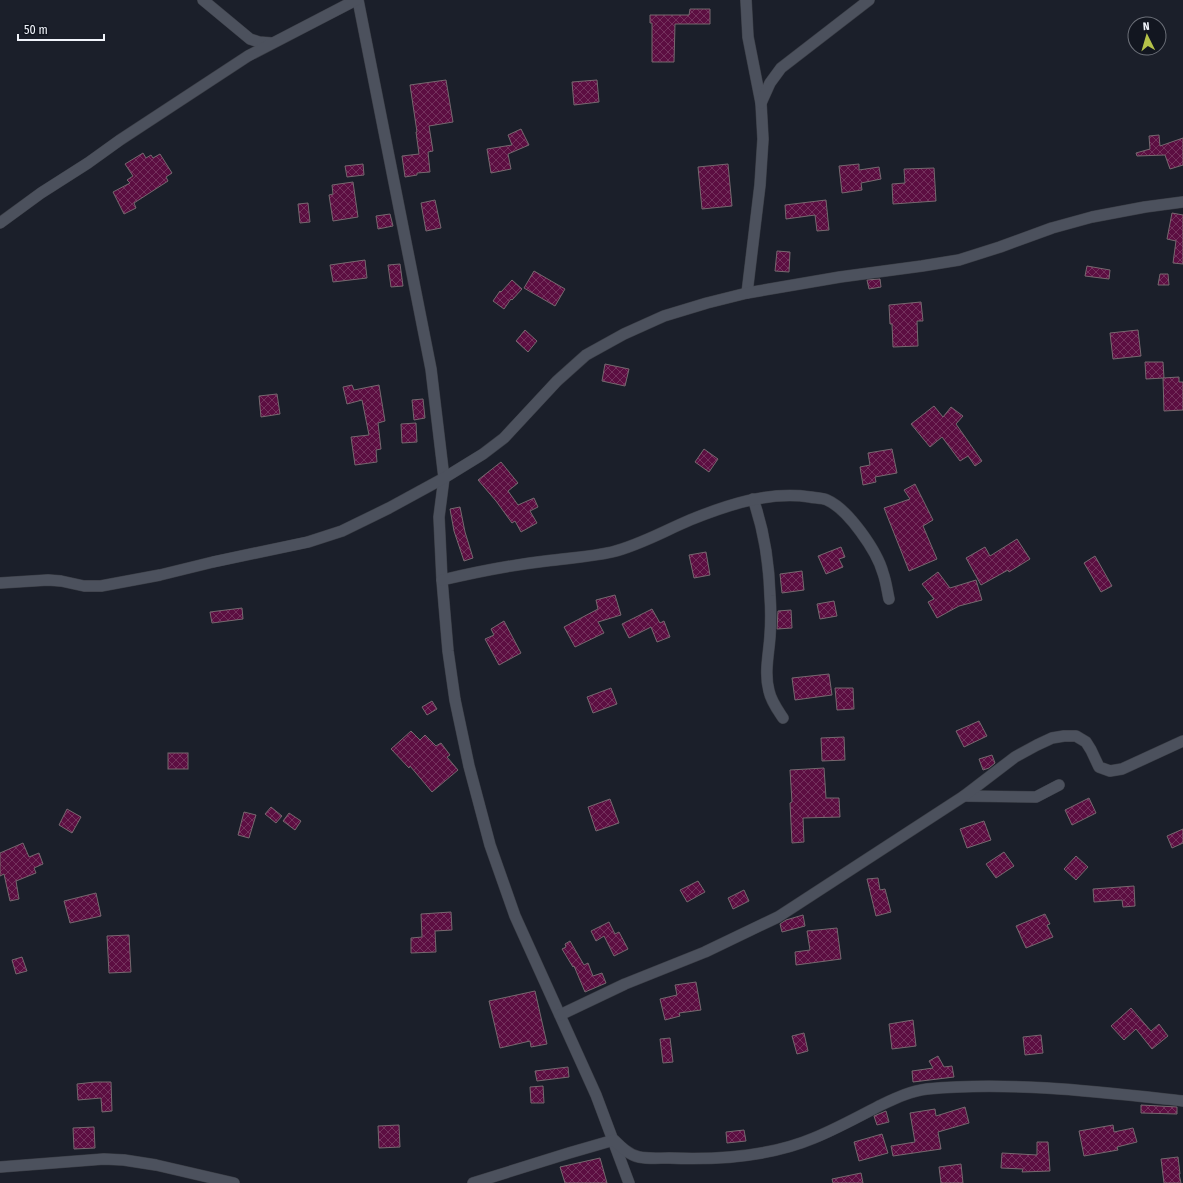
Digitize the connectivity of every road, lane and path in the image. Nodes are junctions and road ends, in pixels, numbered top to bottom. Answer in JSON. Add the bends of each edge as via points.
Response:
{"nodes":[{"id":1,"x":203,"y":0,"type":"edge"},
{"id":2,"x":357,"y":0,"type":"edge"},
{"id":3,"x":746,"y":0,"type":"edge"},
{"id":4,"x":868,"y":0,"type":"edge"},
{"id":5,"x":242,"y":33,"type":"junction"},
{"id":6,"x":272,"y":43,"type":"junction"},
{"id":7,"x":248,"y":56,"type":"junction"},
{"id":8,"x":761,"y":103,"type":"junction"},
{"id":9,"x":1183,"y":202,"type":"edge"},
{"id":10,"x":0,"y":224,"type":"edge"},
{"id":11,"x":747,"y":293,"type":"junction"},
{"id":12,"x":444,"y":478,"type":"junction"},
{"id":13,"x":753,"y":499,"type":"junction"},
{"id":14,"x":442,"y":580,"type":"junction"},
{"id":15,"x":0,"y":583,"type":"edge"},
{"id":16,"x":889,"y":599,"type":"dead end"},
{"id":17,"x":783,"y":718,"type":"dead end"},
{"id":18,"x":1183,"y":741,"type":"edge"},
{"id":19,"x":1059,"y":785,"type":"dead end"},
{"id":20,"x":964,"y":796,"type":"junction"},
{"id":21,"x":560,"y":1015,"type":"junction"},
{"id":22,"x":1183,"y":1101,"type":"edge"},
{"id":23,"x":614,"y":1140,"type":"junction"},
{"id":24,"x":0,"y":1167,"type":"edge"},
{"id":25,"x":234,"y":1183,"type":"edge"},
{"id":26,"x":473,"y":1183,"type":"edge"},
{"id":27,"x":629,"y":1183,"type":"edge"}],
"edges":[{"from":1,"to":5,"type":"street"},
{"from":2,"to":6,"type":"street"},
{"from":2,"to":12,"type":"street","via":[[431,369]]},
{"from":3,"to":8,"type":"street","via":[[748,37]]},
{"from":4,"to":8,"type":"street","via":[[781,68],[770,83]]},
{"from":5,"to":6,"type":"street","via":[[250,39]]},
{"from":5,"to":7,"type":"street"},
{"from":6,"to":7,"type":"street"},
{"from":7,"to":10,"type":"street","via":[[41,193]]},
{"from":8,"to":11,"type":"street","via":[[763,138],[760,185]]},
{"from":9,"to":11,"type":"street","via":[[1092,217],[959,260]]},
{"from":11,"to":12,"type":"street","via":[[707,302],[664,316],[586,355],[557,381],[504,438]]},
{"from":12,"to":14,"type":"street","via":[[439,517]]},
{"from":12,"to":15,"type":"street","via":[[342,531],[301,544],[160,576],[101,586],[48,580]]},
{"from":13,"to":14,"type":"street","via":[[695,518],[664,533],[612,552],[499,567]]},
{"from":13,"to":16,"type":"street","via":[[778,495],[805,496],[826,499],[839,507],[866,539],[883,572]]},
{"from":13,"to":17,"type":"street","via":[[763,529],[770,594],[767,680],[775,707]]},
{"from":14,"to":21,"type":"street","via":[[455,700],[490,845],[515,916]]},
{"from":18,"to":20,"type":"street","via":[[1110,772],[1099,767],[1086,742],[1076,736],[1052,738],[1015,758]]},
{"from":19,"to":20,"type":"street","via":[[1036,797]]},
{"from":20,"to":21,"type":"street","via":[[778,917]]},
{"from":21,"to":23,"type":"street"},
{"from":22,"to":23,"type":"street","via":[[1062,1090],[968,1086],[925,1089],[899,1096],[814,1138],[777,1150],[749,1155],[697,1159],[638,1157]]},
{"from":23,"to":26,"type":"street"},
{"from":23,"to":27,"type":"street"},
{"from":24,"to":25,"type":"street","via":[[104,1159],[124,1160]]}]}
